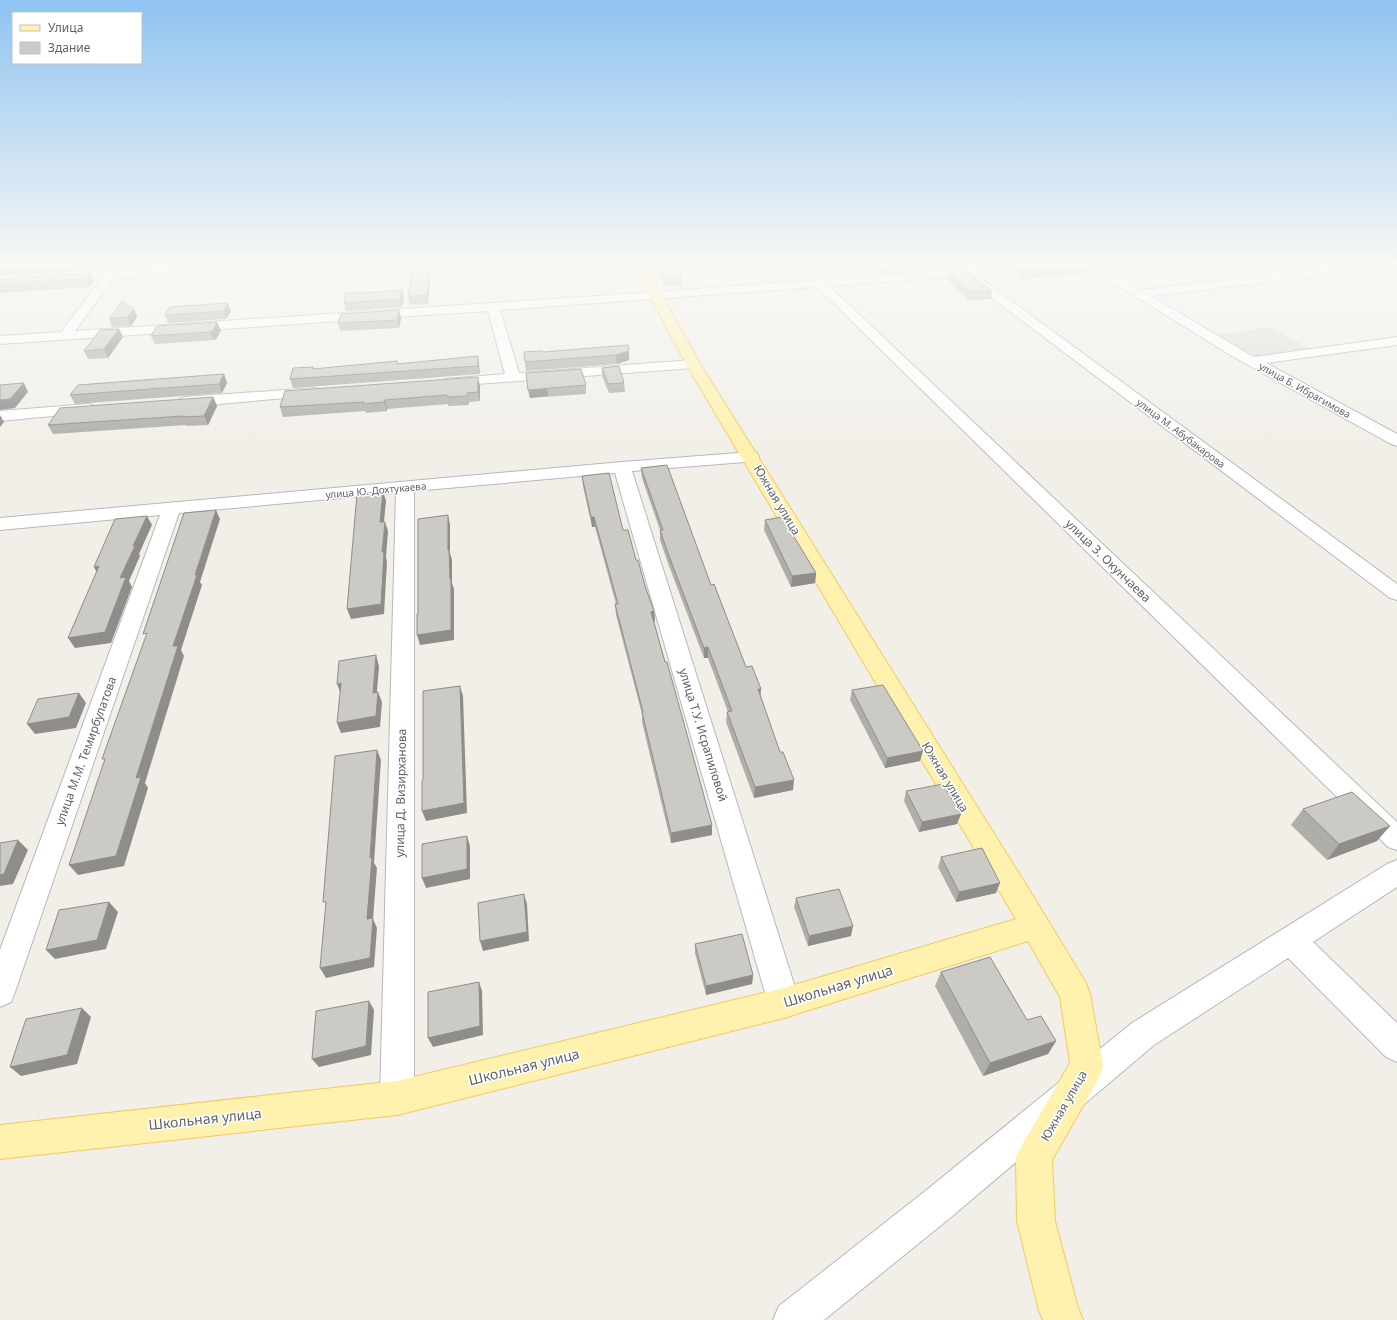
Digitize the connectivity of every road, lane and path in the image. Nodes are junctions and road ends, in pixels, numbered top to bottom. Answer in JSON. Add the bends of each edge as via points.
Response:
{"nodes":[{"id":1,"x":72,"y":326,"type":"edge"},
{"id":2,"x":218,"y":326,"type":"edge"},
{"id":3,"x":498,"y":326,"type":"edge"},
{"id":4,"x":671,"y":326,"type":"edge"},
{"id":5,"x":863,"y":326,"type":"edge"},
{"id":6,"x":1037,"y":326,"type":"edge"},
{"id":7,"x":1193,"y":326,"type":"edge"},
{"id":8,"x":64,"y":336,"type":"junction"},
{"id":9,"x":0,"y":340,"type":"edge"},
{"id":10,"x":1397,"y":341,"type":"edge"},
{"id":11,"x":1252,"y":361,"type":"junction"},
{"id":12,"x":693,"y":364,"type":"junction"},
{"id":13,"x":513,"y":377,"type":"junction"},
{"id":14,"x":434,"y":383,"type":"edge"},
{"id":15,"x":332,"y":391,"type":"edge"},
{"id":16,"x":174,"y":403,"type":"edge"},
{"id":17,"x":103,"y":408,"type":"edge"},
{"id":18,"x":0,"y":416,"type":"edge"},
{"id":19,"x":1397,"y":441,"type":"edge"},
{"id":20,"x":751,"y":458,"type":"junction"},
{"id":21,"x":622,"y":467,"type":"junction"},
{"id":22,"x":405,"y":488,"type":"junction"},
{"id":23,"x":171,"y":509,"type":"junction"},
{"id":24,"x":0,"y":524,"type":"edge"},
{"id":25,"x":1397,"y":594,"type":"edge"},
{"id":26,"x":1397,"y":839,"type":"edge"},
{"id":27,"x":1397,"y":872,"type":"edge"},
{"id":28,"x":1036,"y":926,"type":"junction"},
{"id":29,"x":1291,"y":940,"type":"junction"},
{"id":30,"x":0,"y":992,"type":"edge"},
{"id":31,"x":784,"y":1003,"type":"junction"},
{"id":32,"x":1397,"y":1046,"type":"edge"},
{"id":33,"x":1069,"y":1096,"type":"junction"},
{"id":34,"x":397,"y":1098,"type":"junction"},
{"id":35,"x":0,"y":1142,"type":"edge"},
{"id":36,"x":793,"y":1320,"type":"edge"},
{"id":37,"x":1063,"y":1320,"type":"edge"}],
"edges":[{"from":1,"to":8,"type":"street"},
{"from":2,"to":8,"type":"street"},
{"from":3,"to":13,"type":"street"},
{"from":4,"to":12,"type":"main road","name":"Южная улица"},
{"from":5,"to":26,"type":"street","name":"улица З. Окунчаева"},
{"from":6,"to":25,"type":"street","name":"улица М. Абубакарова"},
{"from":7,"to":11,"type":"street","name":"улица Б. Ибрагимова"},
{"from":8,"to":9,"type":"street"},
{"from":10,"to":11,"type":"street"},
{"from":11,"to":19,"type":"street","name":"улица Б. Ибрагимова"},
{"from":12,"to":13,"type":"street"},
{"from":12,"to":20,"type":"main road","name":"Южная улица"},
{"from":13,"to":14,"type":"street"},
{"from":15,"to":16,"type":"street"},
{"from":17,"to":18,"type":"street"},
{"from":20,"to":21,"type":"street","name":"улица Ю. Дохтукаева"},
{"from":20,"to":28,"type":"main road","name":"Южная улица"},
{"from":21,"to":22,"type":"street","name":"улица Ю. Дохтукаева"},
{"from":21,"to":31,"type":"street","name":"улица Т.У. Исрапиловой"},
{"from":22,"to":23,"type":"street","name":"улица Ю. Дохтукаева"},
{"from":22,"to":34,"type":"street","name":"улица Д. Визирханова"},
{"from":23,"to":24,"type":"street","name":"улица Ю. Дохтукаева"},
{"from":23,"to":30,"type":"street","name":"улица М.М. Темирбулатова"},
{"from":27,"to":29,"type":"street"},
{"from":28,"to":31,"type":"main road","name":"Школьная улица"},
{"from":28,"to":33,"type":"main road","name":"Южная улица","via":[[1075,994],[1087,1066]]},
{"from":29,"to":32,"type":"street"},
{"from":29,"to":33,"type":"street","via":[[1143,1034]]},
{"from":31,"to":34,"type":"main road","name":"Школьная улица"},
{"from":33,"to":36,"type":"street"},
{"from":33,"to":37,"type":"main road","name":"Южная улица","via":[[1034,1157],[1036,1221]]},
{"from":34,"to":35,"type":"main road","name":"Школьная улица"}]}
